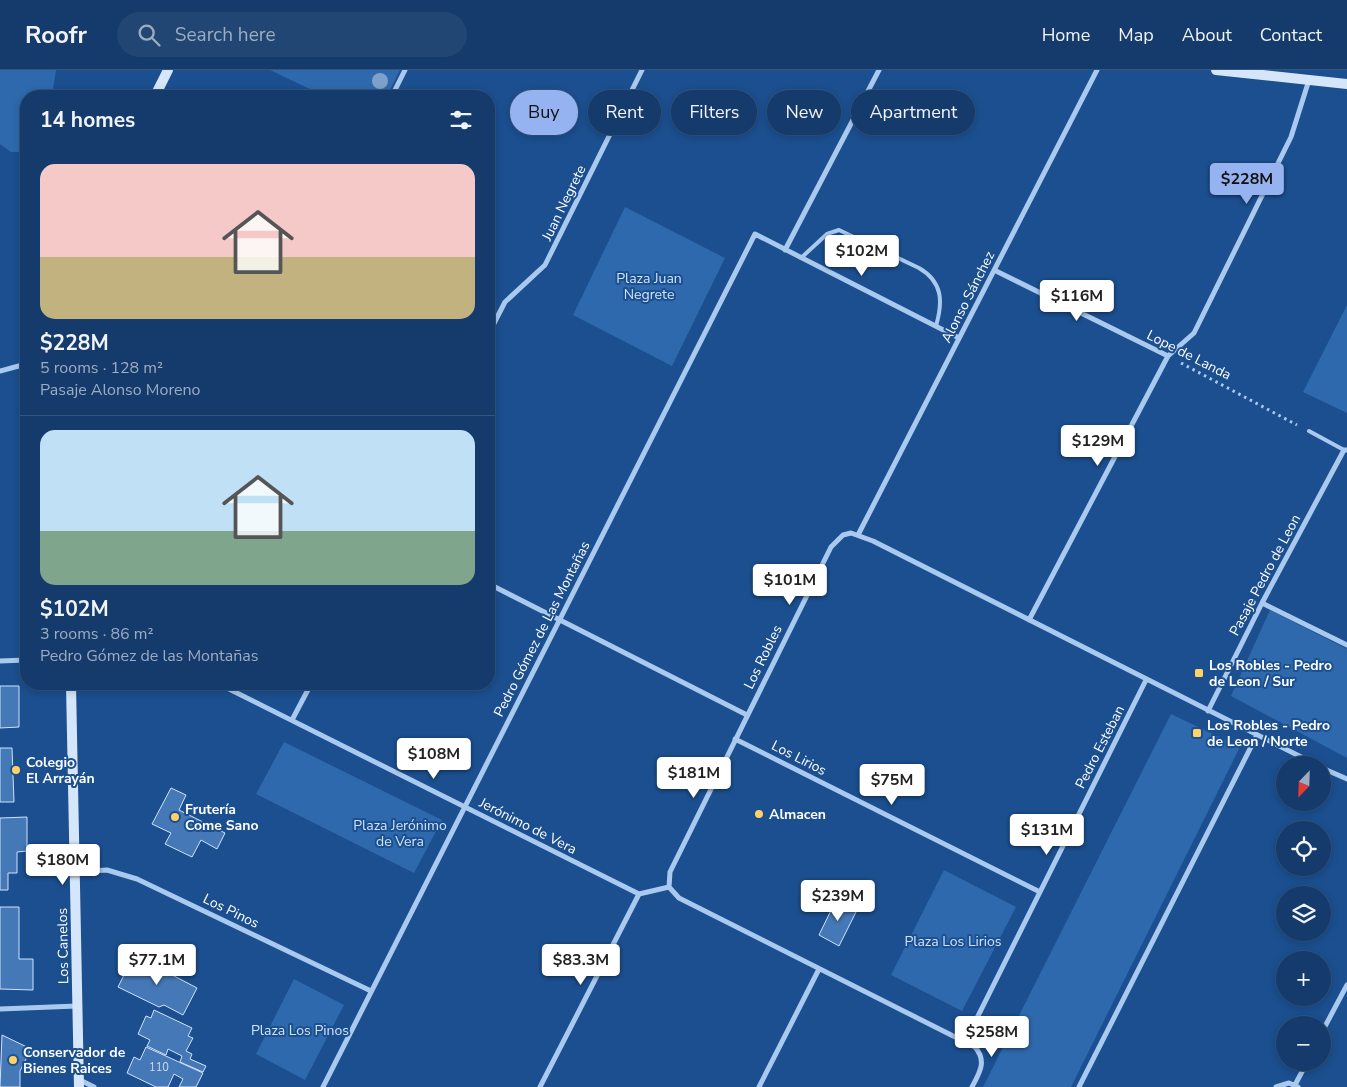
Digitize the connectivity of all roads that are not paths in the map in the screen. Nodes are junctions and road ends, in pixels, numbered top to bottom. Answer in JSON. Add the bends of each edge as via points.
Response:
{"nodes":[{"id":1,"x":168,"y":70,"type":"edge"},
{"id":2,"x":406,"y":70,"type":"edge"},
{"id":3,"x":642,"y":70,"type":"edge"},
{"id":4,"x":879,"y":70,"type":"edge"},
{"id":5,"x":1097,"y":70,"type":"edge"},
{"id":6,"x":1216,"y":70,"type":"edge"},
{"id":7,"x":1309,"y":80,"type":"junction"},
{"id":8,"x":1347,"y":84,"type":"edge"},
{"id":9,"x":158,"y":90,"type":"edge"},
{"id":10,"x":395,"y":90,"type":"edge"},
{"id":11,"x":786,"y":250,"type":"junction"},
{"id":12,"x":801,"y":258,"type":"junction"},
{"id":13,"x":994,"y":270,"type":"junction"},
{"id":14,"x":495,"y":321,"type":"edge"},
{"id":15,"x":936,"y":326,"type":"junction"},
{"id":16,"x":959,"y":338,"type":"junction"},
{"id":17,"x":1168,"y":356,"type":"junction"},
{"id":18,"x":20,"y":366,"type":"edge"},
{"id":19,"x":0,"y":371,"type":"edge"},
{"id":20,"x":1309,"y":431,"type":"road end"},
{"id":21,"x":1345,"y":450,"type":"edge"},
{"id":22,"x":858,"y":535,"type":"junction"},
{"id":23,"x":495,"y":587,"type":"edge"},
{"id":24,"x":1262,"y":604,"type":"junction"},
{"id":25,"x":559,"y":620,"type":"junction"},
{"id":26,"x":1029,"y":620,"type":"junction"},
{"id":27,"x":1347,"y":645,"type":"edge"},
{"id":28,"x":20,"y":660,"type":"edge"},
{"id":29,"x":0,"y":661,"type":"edge"},
{"id":30,"x":1146,"y":680,"type":"junction"},
{"id":31,"x":71,"y":690,"type":"edge"},
{"id":32,"x":232,"y":690,"type":"edge"},
{"id":33,"x":308,"y":690,"type":"edge"},
{"id":34,"x":1208,"y":711,"type":"junction"},
{"id":35,"x":747,"y":716,"type":"junction"},
{"id":36,"x":292,"y":720,"type":"junction"},
{"id":37,"x":1257,"y":735,"type":"junction"},
{"id":38,"x":736,"y":739,"type":"junction"},
{"id":39,"x":1299,"y":756,"type":"edge"},
{"id":40,"x":1331,"y":772,"type":"edge"},
{"id":41,"x":1347,"y":779,"type":"edge"},
{"id":42,"x":465,"y":807,"type":"junction"},
{"id":43,"x":75,"y":872,"type":"junction"},
{"id":44,"x":668,"y":887,"type":"junction"},
{"id":45,"x":1040,"y":892,"type":"junction"},
{"id":46,"x":639,"y":894,"type":"junction"},
{"id":47,"x":819,"y":969,"type":"junction"},
{"id":48,"x":1347,"y":985,"type":"edge"},
{"id":49,"x":371,"y":992,"type":"junction"},
{"id":50,"x":78,"y":1006,"type":"junction"},
{"id":51,"x":0,"y":1009,"type":"edge"},
{"id":52,"x":1331,"y":1016,"type":"edge"},
{"id":53,"x":965,"y":1042,"type":"junction"},
{"id":54,"x":1303,"y":1071,"type":"edge"},
{"id":55,"x":79,"y":1083,"type":"edge"},
{"id":56,"x":1297,"y":1086,"type":"edge"},
{"id":57,"x":94,"y":1087,"type":"edge"},
{"id":58,"x":323,"y":1087,"type":"edge"},
{"id":59,"x":540,"y":1087,"type":"edge"},
{"id":60,"x":759,"y":1087,"type":"edge"},
{"id":61,"x":972,"y":1087,"type":"edge"},
{"id":62,"x":1079,"y":1087,"type":"edge"},
{"id":63,"x":1276,"y":1087,"type":"edge"}],
"edges":[{"from":1,"to":9,"type":"street"},
{"from":2,"to":10,"type":"street"},
{"from":3,"to":14,"type":"street","name":"Juan Negrete","via":[[545,265],[505,302]]},
{"from":4,"to":11,"type":"street"},
{"from":5,"to":13,"type":"street","name":"Alonso Sánchez"},
{"from":6,"to":7,"type":"street"},
{"from":7,"to":8,"type":"street"},
{"from":7,"to":17,"type":"street","via":[[1291,137],[1194,332]]},
{"from":11,"to":12,"type":"street"},
{"from":11,"to":25,"type":"street","name":"Pedro Gómez de Las Montañas","via":[[755,234]]},
{"from":12,"to":15,"type":"street"},
{"from":12,"to":15,"type":"lane","via":[[827,234],[839,230],[911,264],[928,273],[939,288],[941,304]]},
{"from":13,"to":16,"type":"street","name":"Alonso Sánchez"},
{"from":13,"to":17,"type":"street","name":"Lope de Landa"},
{"from":15,"to":16,"type":"street"},
{"from":16,"to":22,"type":"street","name":"Alonso Sánchez"},
{"from":17,"to":26,"type":"street"},
{"from":18,"to":19,"type":"street"},
{"from":20,"to":21,"type":"lane"},
{"from":21,"to":24,"type":"street","name":"Pasaje Pedro de Leon"},
{"from":22,"to":26,"type":"street"},
{"from":22,"to":35,"type":"street","name":"Los Robles","via":[[843,535],[830,547]]},
{"from":23,"to":25,"type":"street"},
{"from":24,"to":27,"type":"street"},
{"from":24,"to":34,"type":"street","name":"Pasaje Pedro de Leon"},
{"from":25,"to":35,"type":"street"},
{"from":25,"to":42,"type":"street","name":"Pedro Gómez de Las Montañas"},
{"from":26,"to":30,"type":"street"},
{"from":28,"to":29,"type":"street"},
{"from":30,"to":34,"type":"street"},
{"from":30,"to":45,"type":"street","name":"Pedro Esteban"},
{"from":31,"to":43,"type":"street","name":"Los Canelos"},
{"from":32,"to":36,"type":"street","name":"Jerónimo de Vera"},
{"from":33,"to":36,"type":"street"},
{"from":34,"to":37,"type":"street"},
{"from":35,"to":38,"type":"street","name":"Los Robles"},
{"from":36,"to":42,"type":"street","name":"Jerónimo de Vera"},
{"from":37,"to":39,"type":"street"},
{"from":37,"to":62,"type":"street"},
{"from":38,"to":44,"type":"street","name":"Los Robles","via":[[670,872]]},
{"from":38,"to":45,"type":"street","name":"Los Lirios"},
{"from":40,"to":41,"type":"street"},
{"from":42,"to":46,"type":"street","name":"Jerónimo de Vera"},
{"from":42,"to":49,"type":"street","name":"Pedro Gómez de Las Montañas"},
{"from":43,"to":49,"type":"street","name":"Los Pinos","via":[[107,870],[130,876]]},
{"from":43,"to":50,"type":"street","name":"Los Canelos"},
{"from":44,"to":46,"type":"street"},
{"from":44,"to":47,"type":"street","via":[[679,898]]},
{"from":45,"to":53,"type":"street","name":"Pedro Esteban"},
{"from":46,"to":59,"type":"street"},
{"from":47,"to":53,"type":"street"},
{"from":47,"to":60,"type":"street"},
{"from":48,"to":52,"type":"street"},
{"from":49,"to":58,"type":"street","name":"Pedro Gómez de Las Montañas"},
{"from":50,"to":51,"type":"street"},
{"from":50,"to":55,"type":"street","name":"Los Canelos"},
{"from":53,"to":61,"type":"street","via":[[975,1047],[982,1059]]},
{"from":54,"to":56,"type":"street"},
{"from":55,"to":57,"type":"street"},
{"from":56,"to":63,"type":"street","via":[[1282,1084]]}]}
